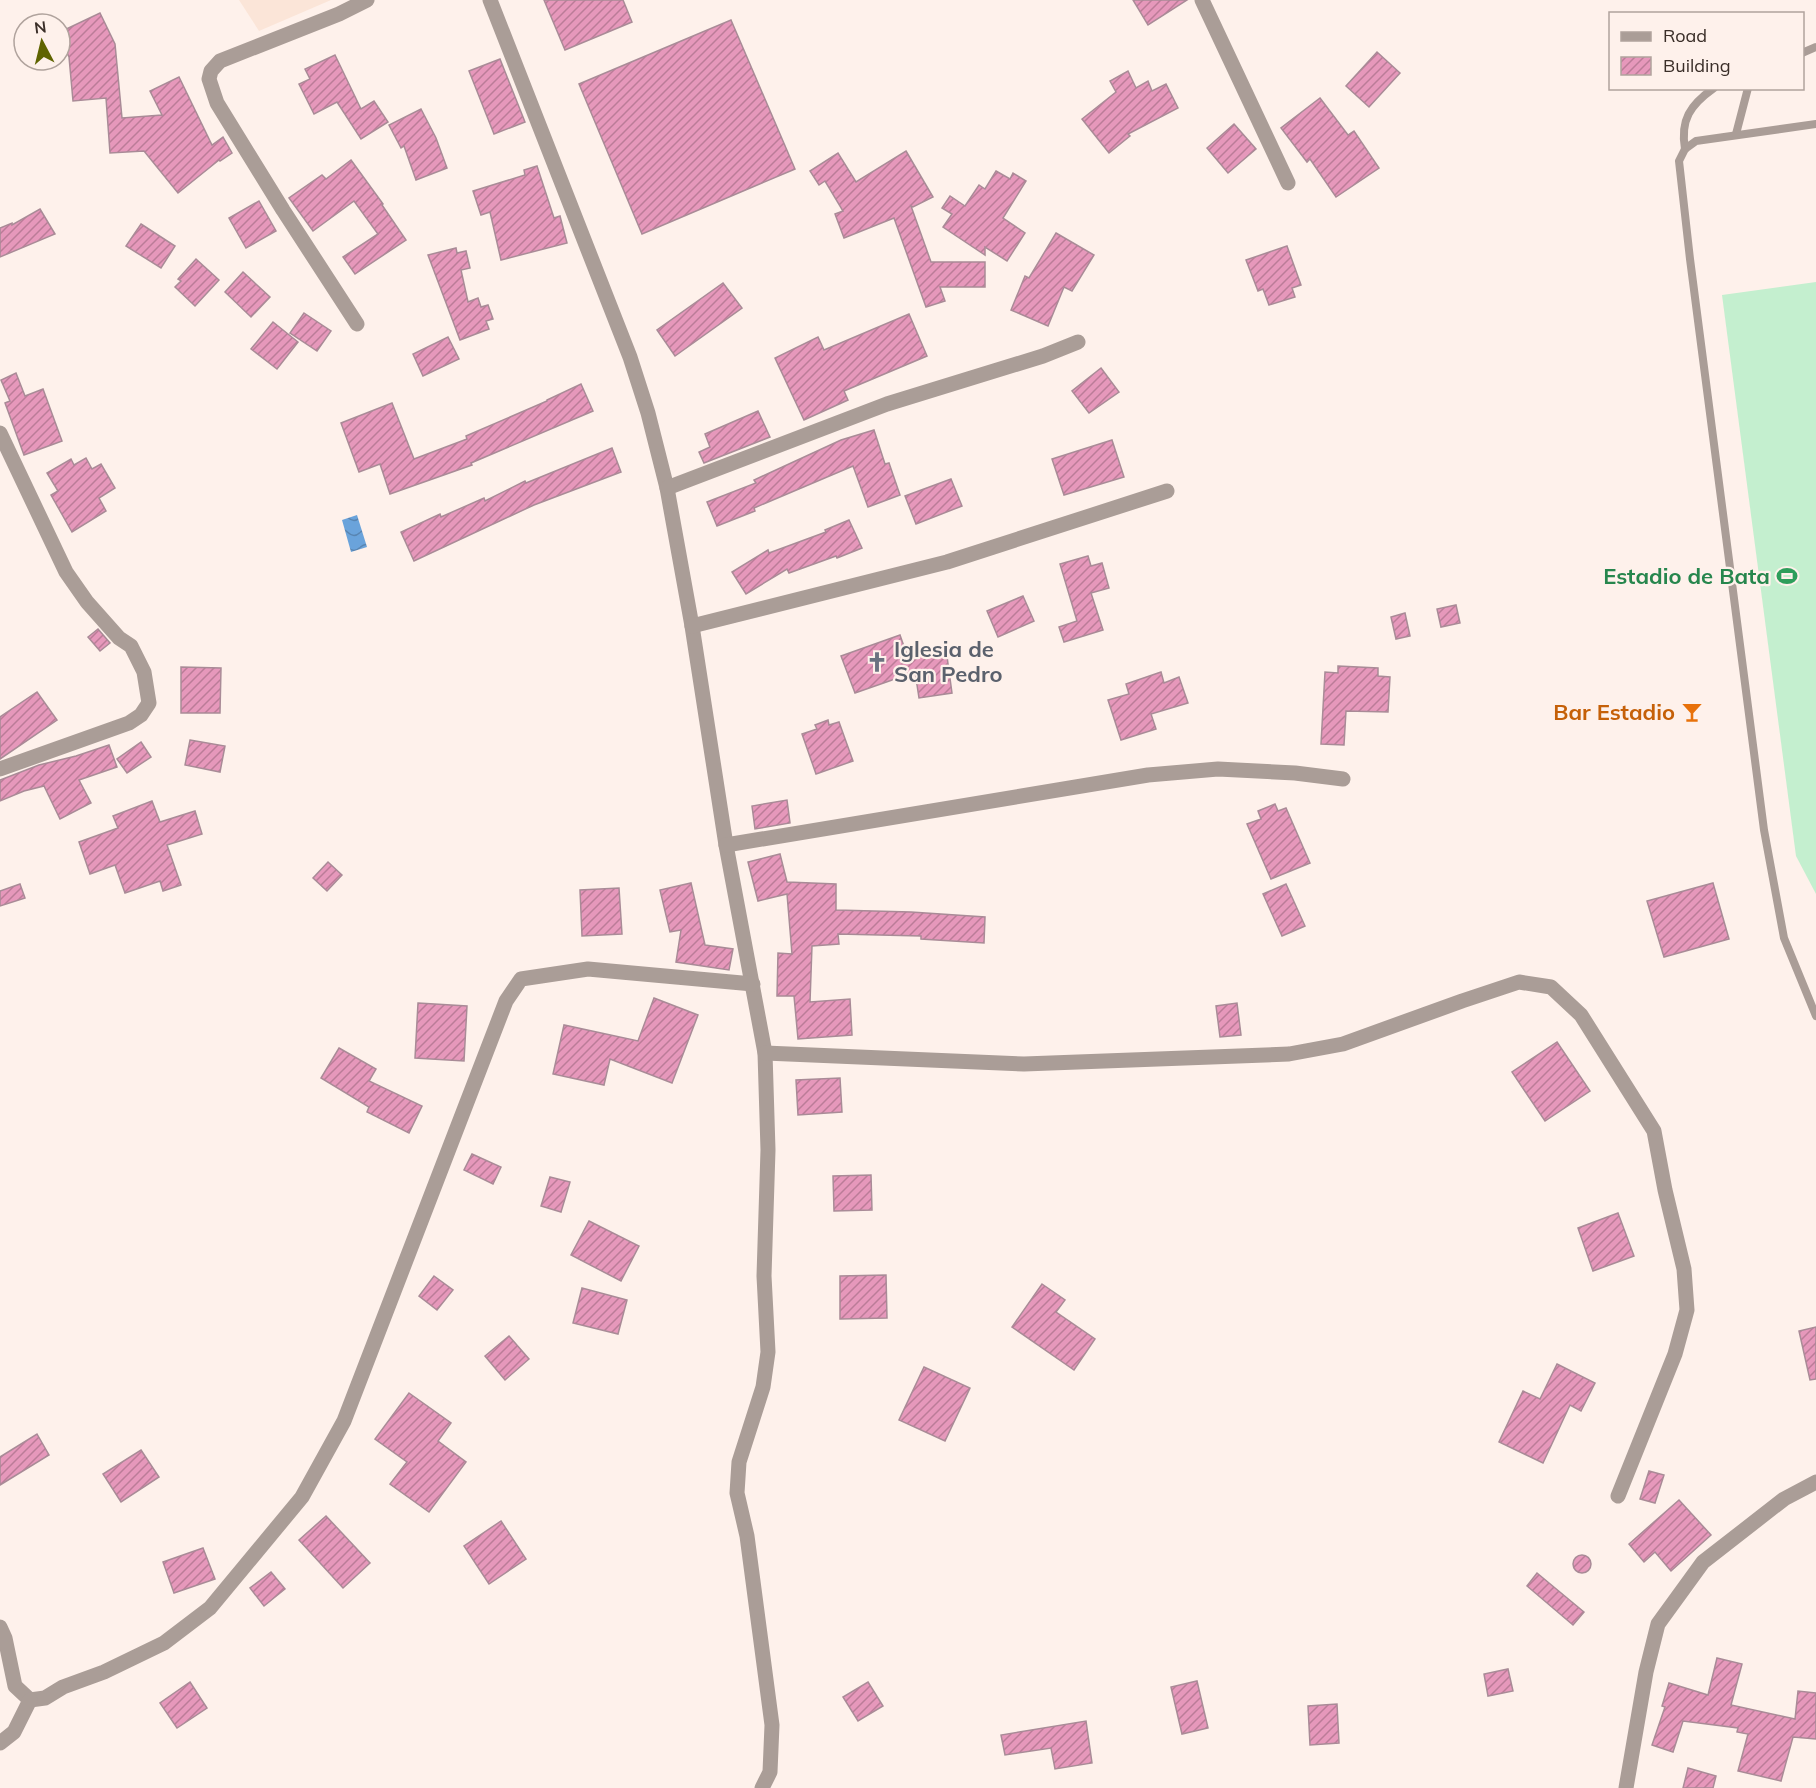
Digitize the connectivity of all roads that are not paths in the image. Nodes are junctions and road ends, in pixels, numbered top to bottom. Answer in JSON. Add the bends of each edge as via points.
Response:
{"nodes":[{"id":1,"x":367,"y":0,"type":"edge"},
{"id":2,"x":490,"y":0,"type":"edge"},
{"id":3,"x":1202,"y":0,"type":"edge"},
{"id":4,"x":1712,"y":90,"type":"edge"},
{"id":5,"x":1747,"y":90,"type":"edge"},
{"id":6,"x":1816,"y":124,"type":"edge"},
{"id":7,"x":1736,"y":134,"type":"junction"},
{"id":8,"x":1685,"y":149,"type":"junction"},
{"id":9,"x":1288,"y":183,"type":"dead end"},
{"id":10,"x":357,"y":324,"type":"dead end"},
{"id":11,"x":1078,"y":342,"type":"dead end"},
{"id":12,"x":0,"y":433,"type":"edge"},
{"id":13,"x":667,"y":489,"type":"junction"},
{"id":14,"x":1167,"y":491,"type":"dead end"},
{"id":15,"x":692,"y":626,"type":"junction"},
{"id":16,"x":0,"y":769,"type":"edge"},
{"id":17,"x":1342,"y":779,"type":"dead end"},
{"id":18,"x":726,"y":844,"type":"junction"},
{"id":19,"x":753,"y":984,"type":"junction"},
{"id":20,"x":1816,"y":1016,"type":"edge"},
{"id":21,"x":765,"y":1053,"type":"junction"},
{"id":22,"x":1816,"y":1482,"type":"edge"},
{"id":23,"x":1618,"y":1496,"type":"dead end"},
{"id":24,"x":0,"y":1627,"type":"edge"},
{"id":25,"x":30,"y":1700,"type":"junction"},
{"id":26,"x":0,"y":1743,"type":"edge"},
{"id":27,"x":762,"y":1788,"type":"edge"},
{"id":28,"x":1626,"y":1788,"type":"edge"}],
"edges":[{"from":1,"to":10,"type":"street","via":[[220,61],[209,79],[217,103]]},
{"from":2,"to":13,"type":"street","via":[[630,357]]},
{"from":3,"to":9,"type":"street"},
{"from":4,"to":8,"type":"lane","via":[[1688,112],[1683,135]]},
{"from":5,"to":7,"type":"lane"},
{"from":6,"to":7,"type":"lane"},
{"from":7,"to":8,"type":"lane","via":[[1696,141]]},
{"from":8,"to":20,"type":"lane","via":[[1679,161],[1690,259],[1764,830],[1784,938]]},
{"from":11,"to":13,"type":"street","via":[[887,404]]},
{"from":12,"to":16,"type":"street","via":[[66,572],[87,602],[131,646],[144,672],[149,703],[129,723]]},
{"from":13,"to":15,"type":"street"},
{"from":14,"to":15,"type":"street","via":[[947,562]]},
{"from":15,"to":18,"type":"street"},
{"from":17,"to":18,"type":"street","via":[[1218,769],[1148,775]]},
{"from":18,"to":19,"type":"street"},
{"from":19,"to":21,"type":"street"},
{"from":19,"to":25,"type":"street","via":[[588,969],[521,980],[506,1001],[344,1421],[302,1497],[210,1608],[164,1643],[45,1698]]},
{"from":21,"to":23,"type":"street","via":[[1024,1064],[1289,1054],[1343,1044],[1519,982],[1551,987],[1581,1015],[1654,1131],[1684,1269],[1687,1310],[1675,1354]]},
{"from":21,"to":27,"type":"street","via":[[768,1150],[764,1276],[768,1352],[763,1388],[739,1462],[737,1493],[747,1536],[772,1725],[770,1772]]},
{"from":22,"to":28,"type":"street","via":[[1784,1499],[1703,1562],[1658,1624]]},
{"from":24,"to":25,"type":"street","via":[[15,1686]]},
{"from":25,"to":26,"type":"street","via":[[14,1732]]}]}
